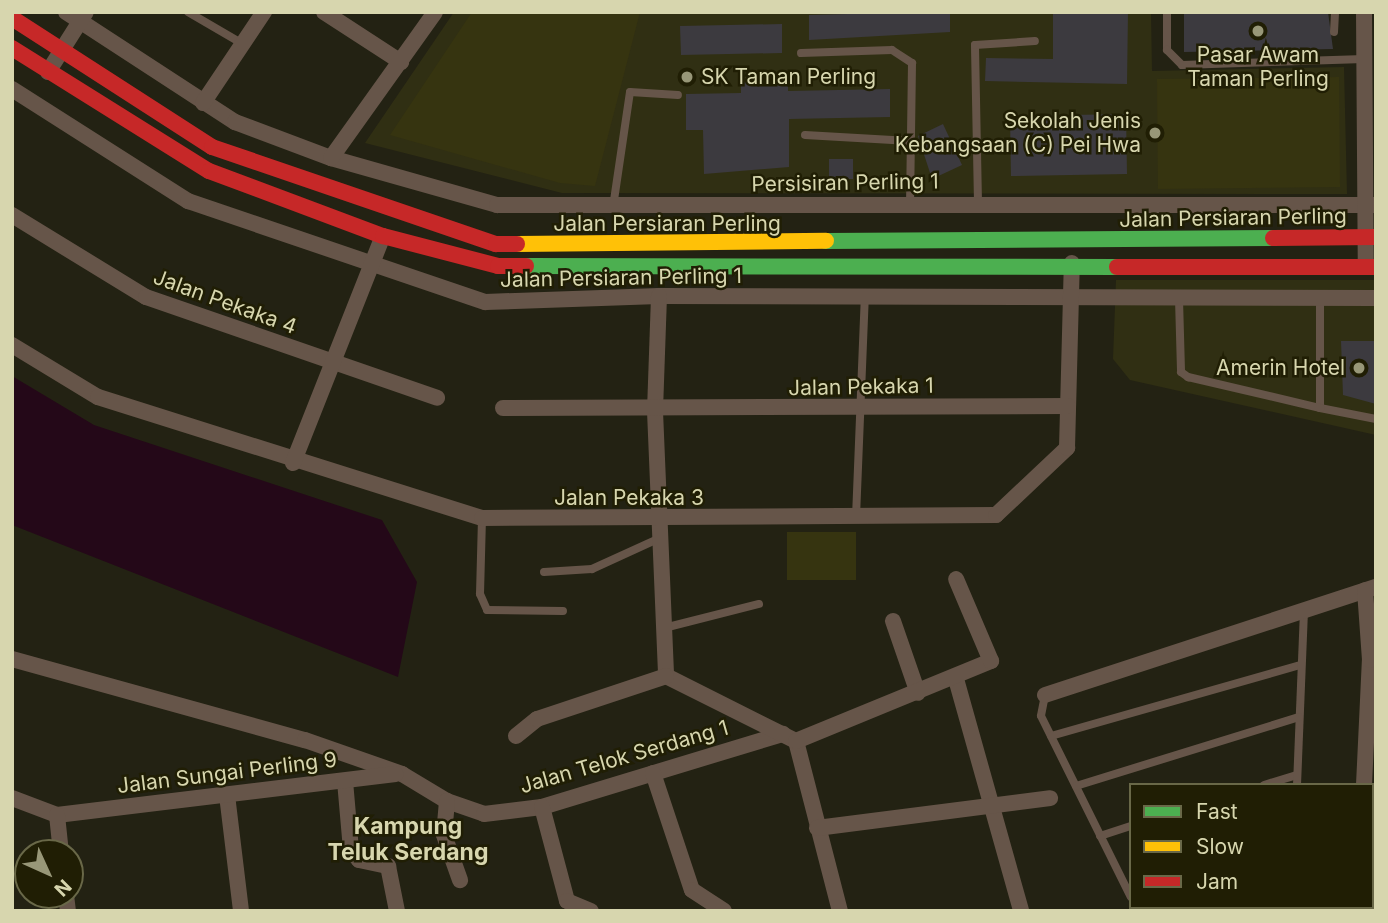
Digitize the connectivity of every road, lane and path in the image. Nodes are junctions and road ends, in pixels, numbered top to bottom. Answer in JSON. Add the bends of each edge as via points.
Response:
{"nodes":[{"id":1,"x":66,"y":12,"type":"edge"},
{"id":2,"x":188,"y":12,"type":"edge"},
{"id":3,"x":264,"y":12,"type":"edge"},
{"id":4,"x":324,"y":12,"type":"edge"},
{"id":5,"x":435,"y":12,"type":"edge"},
{"id":6,"x":1167,"y":12,"type":"edge"},
{"id":7,"x":1335,"y":12,"type":"edge"},
{"id":8,"x":1364,"y":12,"type":"edge"},
{"id":9,"x":83,"y":17,"type":"edge"},
{"id":10,"x":342,"y":17,"type":"edge"},
{"id":11,"x":12,"y":18,"type":"edge"},
{"id":12,"x":1334,"y":32,"type":"dead end"},
{"id":13,"x":1035,"y":41,"type":"dead end"},
{"id":14,"x":243,"y":44,"type":"junction"},
{"id":15,"x":12,"y":48,"type":"edge"},
{"id":16,"x":60,"y":51,"type":"junction"},
{"id":17,"x":801,"y":52,"type":"dead end"},
{"id":18,"x":1365,"y":59,"type":"junction"},
{"id":19,"x":401,"y":62,"type":"junction"},
{"id":20,"x":48,"y":72,"type":"junction"},
{"id":21,"x":12,"y":89,"type":"edge"},
{"id":22,"x":678,"y":95,"type":"dead end"},
{"id":23,"x":203,"y":103,"type":"junction"},
{"id":24,"x":1371,"y":128,"type":"edge"},
{"id":25,"x":805,"y":135,"type":"dead end"},
{"id":26,"x":909,"y":141,"type":"junction"},
{"id":27,"x":331,"y":158,"type":"junction"},
{"id":28,"x":910,"y":202,"type":"junction"},
{"id":29,"x":978,"y":203,"type":"junction"},
{"id":30,"x":1371,"y":205,"type":"edge"},
{"id":31,"x":613,"y":207,"type":"junction"},
{"id":32,"x":12,"y":215,"type":"edge"},
{"id":33,"x":383,"y":236,"type":"junction"},
{"id":34,"x":1371,"y":237,"type":"edge"},
{"id":35,"x":1072,"y":263,"type":"junction"},
{"id":36,"x":370,"y":264,"type":"junction"},
{"id":37,"x":1371,"y":267,"type":"edge"},
{"id":38,"x":865,"y":295,"type":"junction"},
{"id":39,"x":659,"y":296,"type":"junction"},
{"id":40,"x":1320,"y":298,"type":"junction"},
{"id":41,"x":1376,"y":298,"type":"edge"},
{"id":42,"x":1071,"y":299,"type":"junction"},
{"id":43,"x":1179,"y":299,"type":"junction"},
{"id":44,"x":12,"y":345,"type":"edge"},
{"id":45,"x":335,"y":364,"type":"junction"},
{"id":46,"x":438,"y":398,"type":"dead end"},
{"id":47,"x":1068,"y":406,"type":"junction"},
{"id":48,"x":503,"y":408,"type":"dead end"},
{"id":49,"x":862,"y":408,"type":"junction"},
{"id":50,"x":1320,"y":408,"type":"junction"},
{"id":51,"x":655,"y":411,"type":"junction"},
{"id":52,"x":1376,"y":419,"type":"edge"},
{"id":53,"x":293,"y":463,"type":"junction"},
{"id":54,"x":856,"y":517,"type":"junction"},
{"id":55,"x":482,"y":518,"type":"junction"},
{"id":56,"x":659,"y":520,"type":"junction"},
{"id":57,"x":660,"y":538,"type":"junction"},
{"id":58,"x":544,"y":572,"type":"dead end"},
{"id":59,"x":956,"y":579,"type":"dead end"},
{"id":60,"x":1370,"y":588,"type":"edge"},
{"id":61,"x":759,"y":604,"type":"dead end"},
{"id":62,"x":1304,"y":610,"type":"junction"},
{"id":63,"x":563,"y":611,"type":"dead end"},
{"id":64,"x":894,"y":621,"type":"dead end"},
{"id":65,"x":664,"y":628,"type":"junction"},
{"id":66,"x":12,"y":659,"type":"edge"},
{"id":67,"x":1301,"y":665,"type":"junction"},
{"id":68,"x":666,"y":676,"type":"junction"},
{"id":69,"x":956,"y":678,"type":"junction"},
{"id":70,"x":918,"y":694,"type":"junction"},
{"id":71,"x":1045,"y":695,"type":"joint"},
{"id":72,"x":1299,"y":718,"type":"junction"},
{"id":73,"x":516,"y":736,"type":"dead end"},
{"id":74,"x":1051,"y":736,"type":"junction"},
{"id":75,"x":790,"y":737,"type":"junction"},
{"id":76,"x":653,"y":773,"type":"junction"},
{"id":77,"x":402,"y":774,"type":"junction"},
{"id":78,"x":1297,"y":775,"type":"junction"},
{"id":79,"x":345,"y":780,"type":"junction"},
{"id":80,"x":1271,"y":783,"type":"edge"},
{"id":81,"x":1297,"y":783,"type":"edge"},
{"id":82,"x":1364,"y":783,"type":"edge"},
{"id":83,"x":1076,"y":786,"type":"junction"},
{"id":84,"x":227,"y":794,"type":"junction"},
{"id":85,"x":12,"y":798,"type":"edge"},
{"id":86,"x":1050,"y":798,"type":"dead end"},
{"id":87,"x":447,"y":802,"type":"junction"},
{"id":88,"x":542,"y":807,"type":"junction"},
{"id":89,"x":997,"y":808,"type":"junction"},
{"id":90,"x":57,"y":815,"type":"junction"},
{"id":91,"x":1129,"y":827,"type":"edge"},
{"id":92,"x":817,"y":828,"type":"junction"},
{"id":93,"x":1100,"y":836,"type":"junction"},
{"id":94,"x":60,"y":839,"type":"edge"},
{"id":95,"x":460,"y":880,"type":"dead end"},
{"id":96,"x":1129,"y":893,"type":"edge"},
{"id":97,"x":242,"y":911,"type":"edge"},
{"id":98,"x":397,"y":911,"type":"edge"},
{"id":99,"x":591,"y":911,"type":"edge"},
{"id":100,"x":724,"y":911,"type":"edge"},
{"id":101,"x":840,"y":911,"type":"edge"},
{"id":102,"x":1021,"y":911,"type":"edge"}],
"edges":[{"from":1,"to":9,"type":"street"},
{"from":2,"to":14,"type":"lane"},
{"from":3,"to":14,"type":"street"},
{"from":4,"to":10,"type":"street"},
{"from":5,"to":19,"type":"street"},
{"from":6,"to":18,"type":"lane","via":[[1167,50],[1182,65]]},
{"from":7,"to":12,"type":"lane"},
{"from":8,"to":18,"type":"street"},
{"from":9,"to":16,"type":"street"},
{"from":9,"to":23,"type":"street"},
{"from":10,"to":19,"type":"street"},
{"from":11,"to":16,"type":"main road","name":"Jalan Persiaran Perling"},
{"from":13,"to":29,"type":"lane","via":[[975,45]]},
{"from":14,"to":23,"type":"street"},
{"from":15,"to":20,"type":"main road","name":"Jalan Persiaran Perling"},
{"from":16,"to":20,"type":"street"},
{"from":16,"to":34,"type":"main road","name":"Jalan Persiaran Perling","via":[[212,147],[496,244]]},
{"from":17,"to":26,"type":"lane","via":[[892,50],[912,63]]},
{"from":18,"to":24,"type":"street"},
{"from":19,"to":27,"type":"street"},
{"from":20,"to":33,"type":"main road","name":"Jalan Persiaran Perling","via":[[209,171]]},
{"from":21,"to":36,"type":"street","name":"Jalan Persiaran Perling 1","via":[[188,201]]},
{"from":22,"to":31,"type":"lane","via":[[630,92]]},
{"from":23,"to":27,"type":"street","via":[[236,122]]},
{"from":24,"to":30,"type":"street"},
{"from":25,"to":26,"type":"lane"},
{"from":26,"to":28,"type":"lane"},
{"from":27,"to":31,"type":"street","name":"Persisiran Perling 1","via":[[497,205]]},
{"from":28,"to":29,"type":"street","name":"Persisiran Perling 1"},
{"from":28,"to":31,"type":"street","name":"Persisiran Perling 1"},
{"from":29,"to":30,"type":"street","name":"Persisiran Perling 1"},
{"from":30,"to":34,"type":"street"},
{"from":32,"to":45,"type":"street","name":"Jalan Pekaka 4","via":[[146,297]]},
{"from":33,"to":35,"type":"main road","name":"Jalan Persiaran Perling","via":[[524,267]]},
{"from":33,"to":36,"type":"street"},
{"from":34,"to":37,"type":"street"},
{"from":35,"to":37,"type":"main road","name":"Jalan Persiaran Perling"},
{"from":35,"to":42,"type":"street","name":"Jalan Pekaka 3"},
{"from":36,"to":39,"type":"street","name":"Jalan Persiaran Perling 1","via":[[485,302]]},
{"from":36,"to":45,"type":"street"},
{"from":38,"to":39,"type":"street","name":"Jalan Persiaran Perling 1"},
{"from":38,"to":42,"type":"street","name":"Jalan Persiaran Perling 1"},
{"from":38,"to":49,"type":"lane"},
{"from":39,"to":51,"type":"street"},
{"from":40,"to":41,"type":"street"},
{"from":40,"to":43,"type":"street"},
{"from":40,"to":50,"type":"lane"},
{"from":42,"to":43,"type":"street"},
{"from":42,"to":47,"type":"street","name":"Jalan Pekaka 3"},
{"from":43,"to":50,"type":"lane","via":[[1181,372]]},
{"from":44,"to":53,"type":"street","name":"Jalan Pekaka 3","via":[[99,397]]},
{"from":45,"to":46,"type":"street","name":"Jalan Pekaka 4"},
{"from":45,"to":53,"type":"street"},
{"from":47,"to":49,"type":"street","name":"Jalan Pekaka 1"},
{"from":47,"to":54,"type":"street","name":"Jalan Pekaka 3","via":[[1067,448],[996,515]]},
{"from":48,"to":51,"type":"street","name":"Jalan Pekaka 1"},
{"from":49,"to":51,"type":"street","name":"Jalan Pekaka 1"},
{"from":49,"to":54,"type":"lane"},
{"from":50,"to":52,"type":"lane"},
{"from":51,"to":56,"type":"street"},
{"from":53,"to":55,"type":"street","name":"Jalan Pekaka 3"},
{"from":54,"to":56,"type":"street","name":"Jalan Pekaka 3"},
{"from":55,"to":56,"type":"street","name":"Jalan Pekaka 3"},
{"from":55,"to":63,"type":"lane","via":[[480,594],[486,610]]},
{"from":56,"to":57,"type":"street"},
{"from":57,"to":58,"type":"lane","via":[[592,569]]},
{"from":57,"to":65,"type":"street"},
{"from":59,"to":69,"type":"street","name":"Jalan Telok Serdang 1","via":[[993,655],[985,666]]},
{"from":60,"to":62,"type":"street"},
{"from":60,"to":82,"type":"street"},
{"from":61,"to":65,"type":"lane"},
{"from":62,"to":67,"type":"lane"},
{"from":62,"to":71,"type":"street"},
{"from":64,"to":70,"type":"street"},
{"from":65,"to":68,"type":"street"},
{"from":66,"to":77,"type":"street","name":"Jalan Telok Serdang 1"},
{"from":67,"to":72,"type":"lane"},
{"from":67,"to":74,"type":"lane"},
{"from":68,"to":73,"type":"street","via":[[537,719]]},
{"from":68,"to":75,"type":"street"},
{"from":69,"to":70,"type":"street","name":"Jalan Telok Serdang 1"},
{"from":69,"to":89,"type":"street","via":[[984,788]]},
{"from":70,"to":75,"type":"street","name":"Jalan Telok Serdang 1"},
{"from":71,"to":74,"type":"lane","via":[[1038,708]]},
{"from":72,"to":78,"type":"lane"},
{"from":72,"to":83,"type":"lane"},
{"from":74,"to":83,"type":"lane"},
{"from":75,"to":76,"type":"street","name":"Jalan Telok Serdang 1"},
{"from":75,"to":92,"type":"street"},
{"from":76,"to":88,"type":"street","name":"Jalan Telok Serdang 1"},
{"from":76,"to":100,"type":"street","via":[[692,890]]},
{"from":77,"to":79,"type":"street","name":"Jalan Sungai Perling 9"},
{"from":77,"to":87,"type":"street","name":"Jalan Telok Serdang 1"},
{"from":78,"to":80,"type":"lane"},
{"from":78,"to":81,"type":"lane"},
{"from":79,"to":84,"type":"street","name":"Jalan Sungai Perling 9"},
{"from":79,"to":98,"type":"street","via":[[351,850],[359,860],[388,866]]},
{"from":83,"to":93,"type":"lane"},
{"from":84,"to":90,"type":"street","name":"Jalan Sungai Perling 9"},
{"from":84,"to":97,"type":"street"},
{"from":85,"to":90,"type":"street"},
{"from":86,"to":89,"type":"street"},
{"from":87,"to":88,"type":"street","name":"Jalan Telok Serdang 1","via":[[484,814]]},
{"from":87,"to":95,"type":"street","via":[[444,835]]},
{"from":88,"to":99,"type":"street","via":[[567,901]]},
{"from":89,"to":92,"type":"street"},
{"from":89,"to":102,"type":"street"},
{"from":90,"to":94,"type":"street"},
{"from":91,"to":93,"type":"lane"},
{"from":92,"to":101,"type":"street"},
{"from":93,"to":96,"type":"lane"}]}
